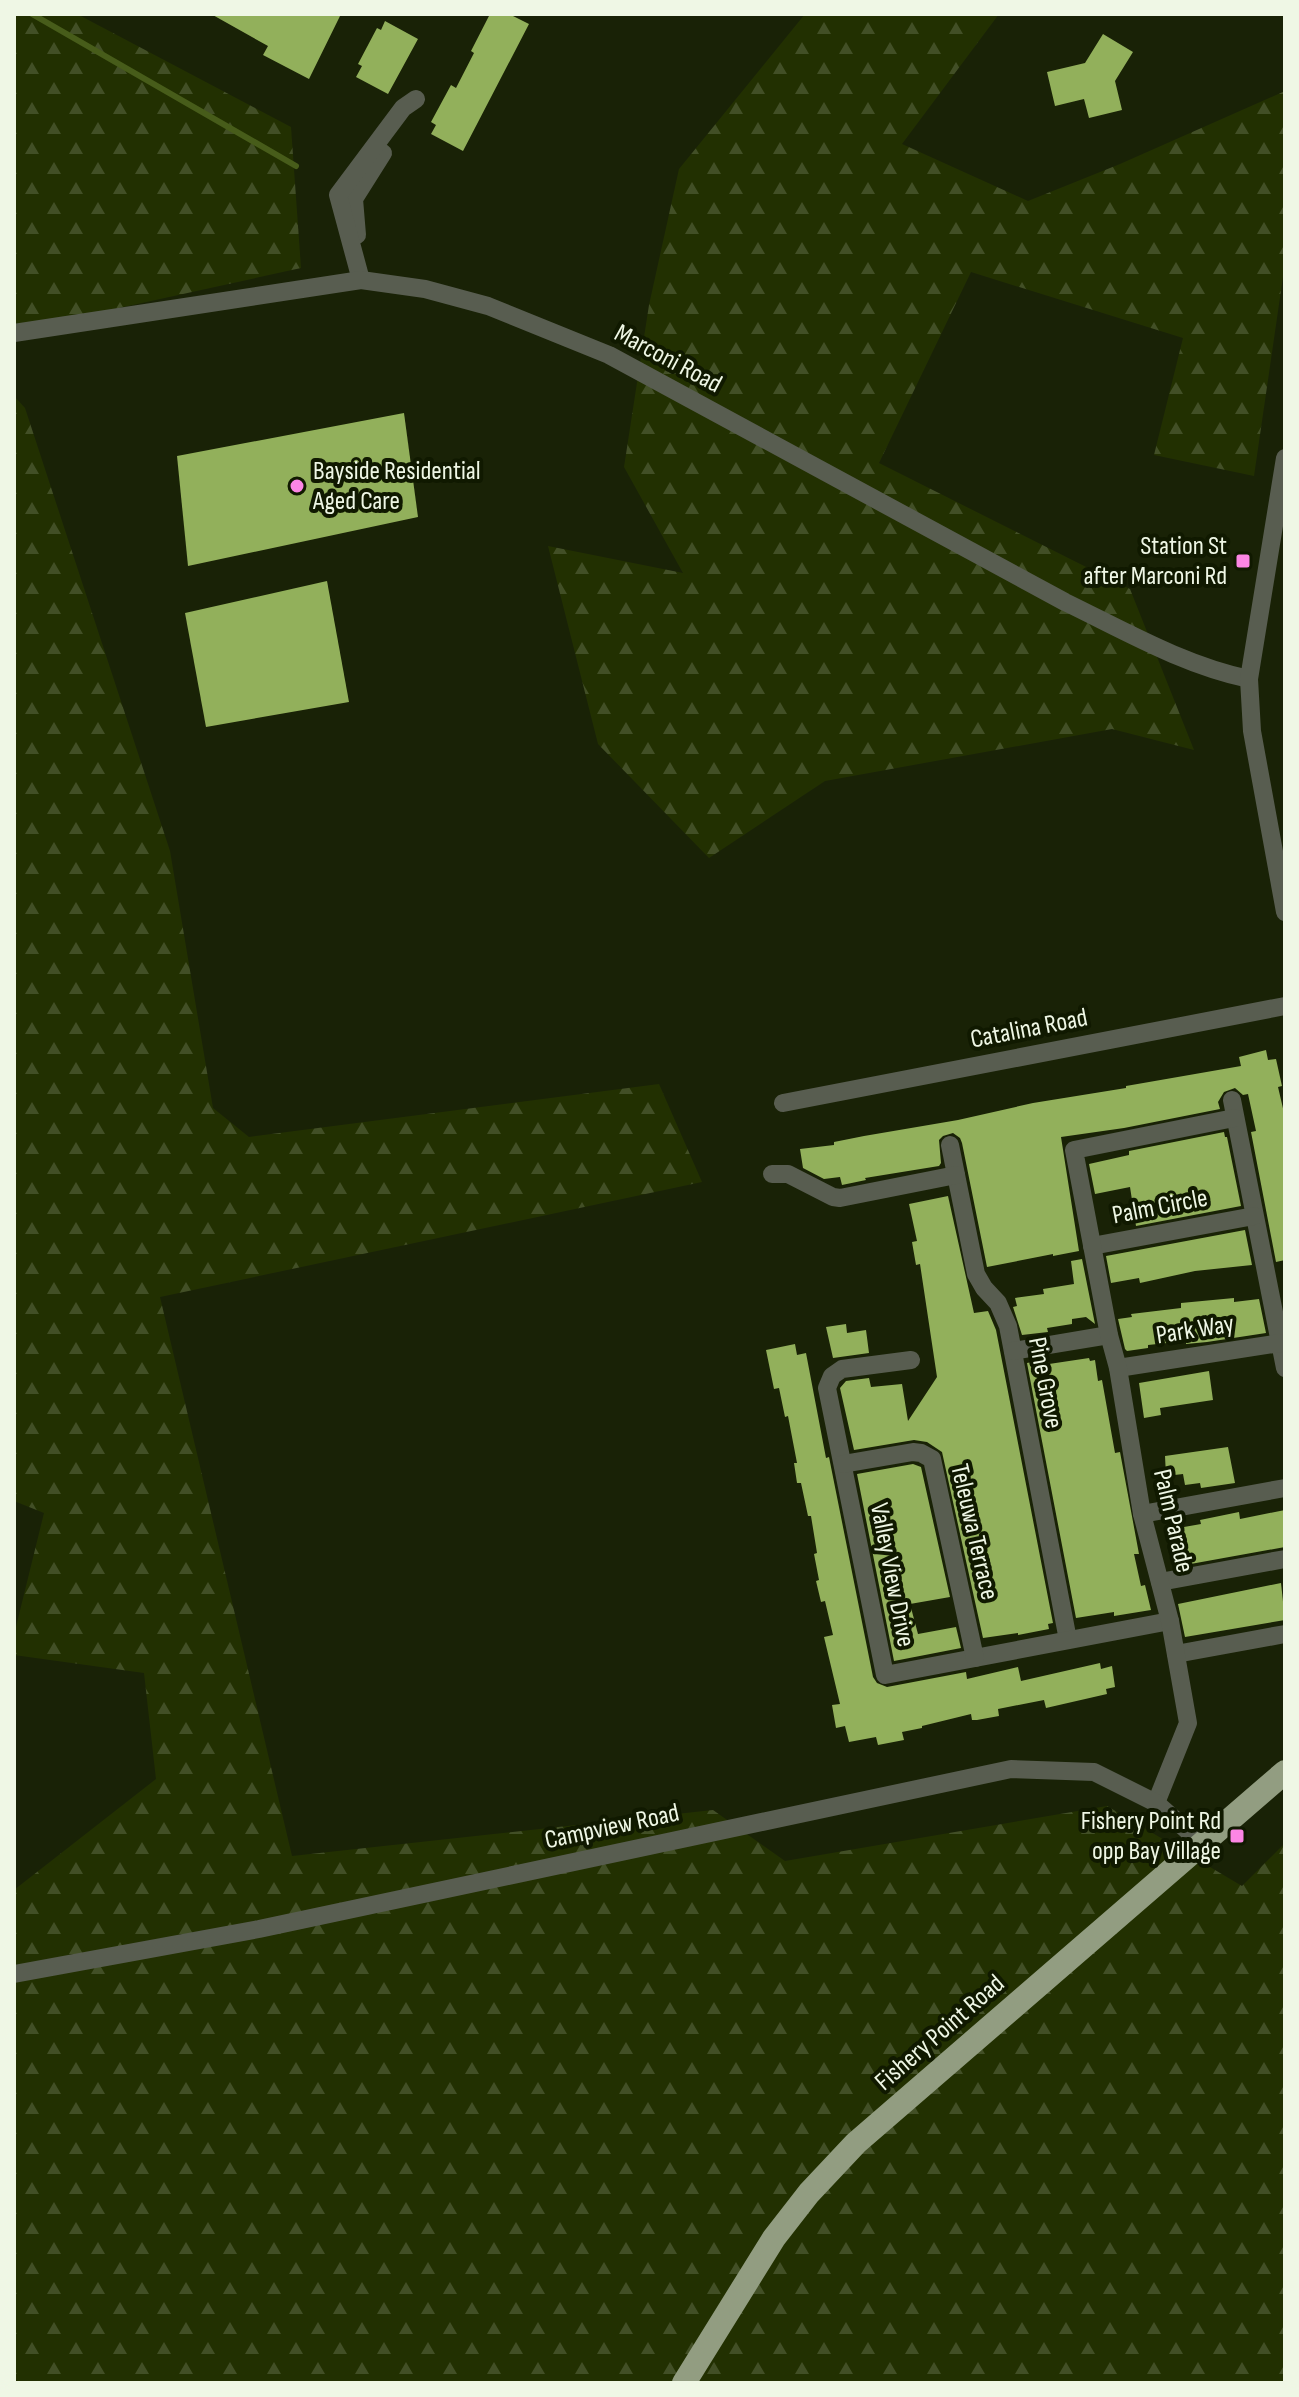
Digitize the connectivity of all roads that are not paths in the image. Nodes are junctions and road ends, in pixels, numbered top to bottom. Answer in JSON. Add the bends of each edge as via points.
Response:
{"nodes":[{"id":1,"x":361,"y":280,"type":"junction"},
{"id":2,"x":14,"y":333,"type":"edge"},
{"id":3,"x":1285,"y":458,"type":"edge"},
{"id":4,"x":1249,"y":679,"type":"junction"},
{"id":5,"x":1285,"y":912,"type":"edge"},
{"id":6,"x":1285,"y":1006,"type":"edge"},
{"id":7,"x":783,"y":1103,"type":"dead end"},
{"id":8,"x":950,"y":1145,"type":"dead end"},
{"id":9,"x":772,"y":1174,"type":"dead end"},
{"id":10,"x":956,"y":1175,"type":"junction"},
{"id":11,"x":1254,"y":1216,"type":"junction"},
{"id":12,"x":1092,"y":1246,"type":"junction"},
{"id":13,"x":1109,"y":1335,"type":"junction"},
{"id":14,"x":1280,"y":1343,"type":"junction"},
{"id":15,"x":1013,"y":1351,"type":"junction"},
{"id":16,"x":911,"y":1360,"type":"dead end"},
{"id":17,"x":1118,"y":1368,"type":"junction"},
{"id":18,"x":1285,"y":1368,"type":"edge"},
{"id":19,"x":843,"y":1464,"type":"junction"},
{"id":20,"x":1285,"y":1488,"type":"edge"},
{"id":21,"x":1142,"y":1514,"type":"junction"},
{"id":22,"x":1285,"y":1559,"type":"edge"},
{"id":23,"x":1160,"y":1582,"type":"junction"},
{"id":24,"x":1170,"y":1621,"type":"junction"},
{"id":25,"x":1285,"y":1634,"type":"edge"},
{"id":26,"x":1068,"y":1640,"type":"junction"},
{"id":27,"x":1176,"y":1654,"type":"junction"},
{"id":28,"x":975,"y":1658,"type":"junction"},
{"id":29,"x":1285,"y":1772,"type":"edge"},
{"id":30,"x":1156,"y":1803,"type":"junction"},
{"id":31,"x":1196,"y":1848,"type":"junction"},
{"id":32,"x":14,"y":1974,"type":"edge"},
{"id":33,"x":684,"y":2383,"type":"edge"}],
"edges":[{"from":1,"to":1,"type":"street","via":[[354,199],[416,99],[403,108],[338,195]]},
{"from":1,"to":2,"type":"street","name":"Marconi Road"},
{"from":1,"to":4,"type":"street","name":"Marconi Road","via":[[425,289],[488,306],[609,355],[1065,602],[1187,660]]},
{"from":3,"to":4,"type":"street"},
{"from":4,"to":5,"type":"street","via":[[1252,731]]},
{"from":6,"to":7,"type":"street","name":"Catalina Road"},
{"from":8,"to":10,"type":"street","name":"Pine Grove"},
{"from":9,"to":10,"type":"street","via":[[788,1174],[840,1198]]},
{"from":10,"to":15,"type":"street","name":"Pine Grove","via":[[976,1274],[998,1303]]},
{"from":11,"to":12,"type":"street","name":"Palm Circle"},
{"from":11,"to":12,"type":"street","name":"Palm Circle","via":[[1233,1109],[1074,1150]]},
{"from":11,"to":14,"type":"street"},
{"from":12,"to":13,"type":"street","name":"Palm Parade"},
{"from":13,"to":15,"type":"street"},
{"from":13,"to":17,"type":"street","name":"Palm Parade"},
{"from":14,"to":17,"type":"street","name":"Park Way"},
{"from":14,"to":18,"type":"street"},
{"from":15,"to":26,"type":"street","name":"Pine Grove"},
{"from":16,"to":19,"type":"street","name":"Valley View Drive","via":[[842,1369],[832,1376],[827,1388]]},
{"from":17,"to":21,"type":"street","name":"Palm Parade"},
{"from":19,"to":28,"type":"street","name":"Teleuwa Terrace","via":[[913,1452],[932,1459]]},
{"from":19,"to":28,"type":"street","name":"Valley View Drive","via":[[885,1675]]},
{"from":20,"to":21,"type":"street"},
{"from":21,"to":23,"type":"street","name":"Palm Parade"},
{"from":22,"to":23,"type":"street"},
{"from":23,"to":24,"type":"street","name":"Palm Parade"},
{"from":24,"to":26,"type":"street","name":"Valley View Drive"},
{"from":24,"to":27,"type":"street","name":"Palm Parade"},
{"from":25,"to":27,"type":"street"},
{"from":26,"to":28,"type":"street","name":"Valley View Drive"},
{"from":27,"to":30,"type":"street","name":"Palm Parade","via":[[1188,1723]]},
{"from":29,"to":31,"type":"main road","name":"Fishery Point Road"},
{"from":30,"to":31,"type":"street","name":"Campview Road","via":[[1188,1831]]},
{"from":30,"to":32,"type":"street","name":"Campview Road","via":[[1094,1772],[1011,1769],[259,1929]]},
{"from":31,"to":33,"type":"main road","name":"Fishery Point Road","via":[[856,2143],[774,2238]]}]}
